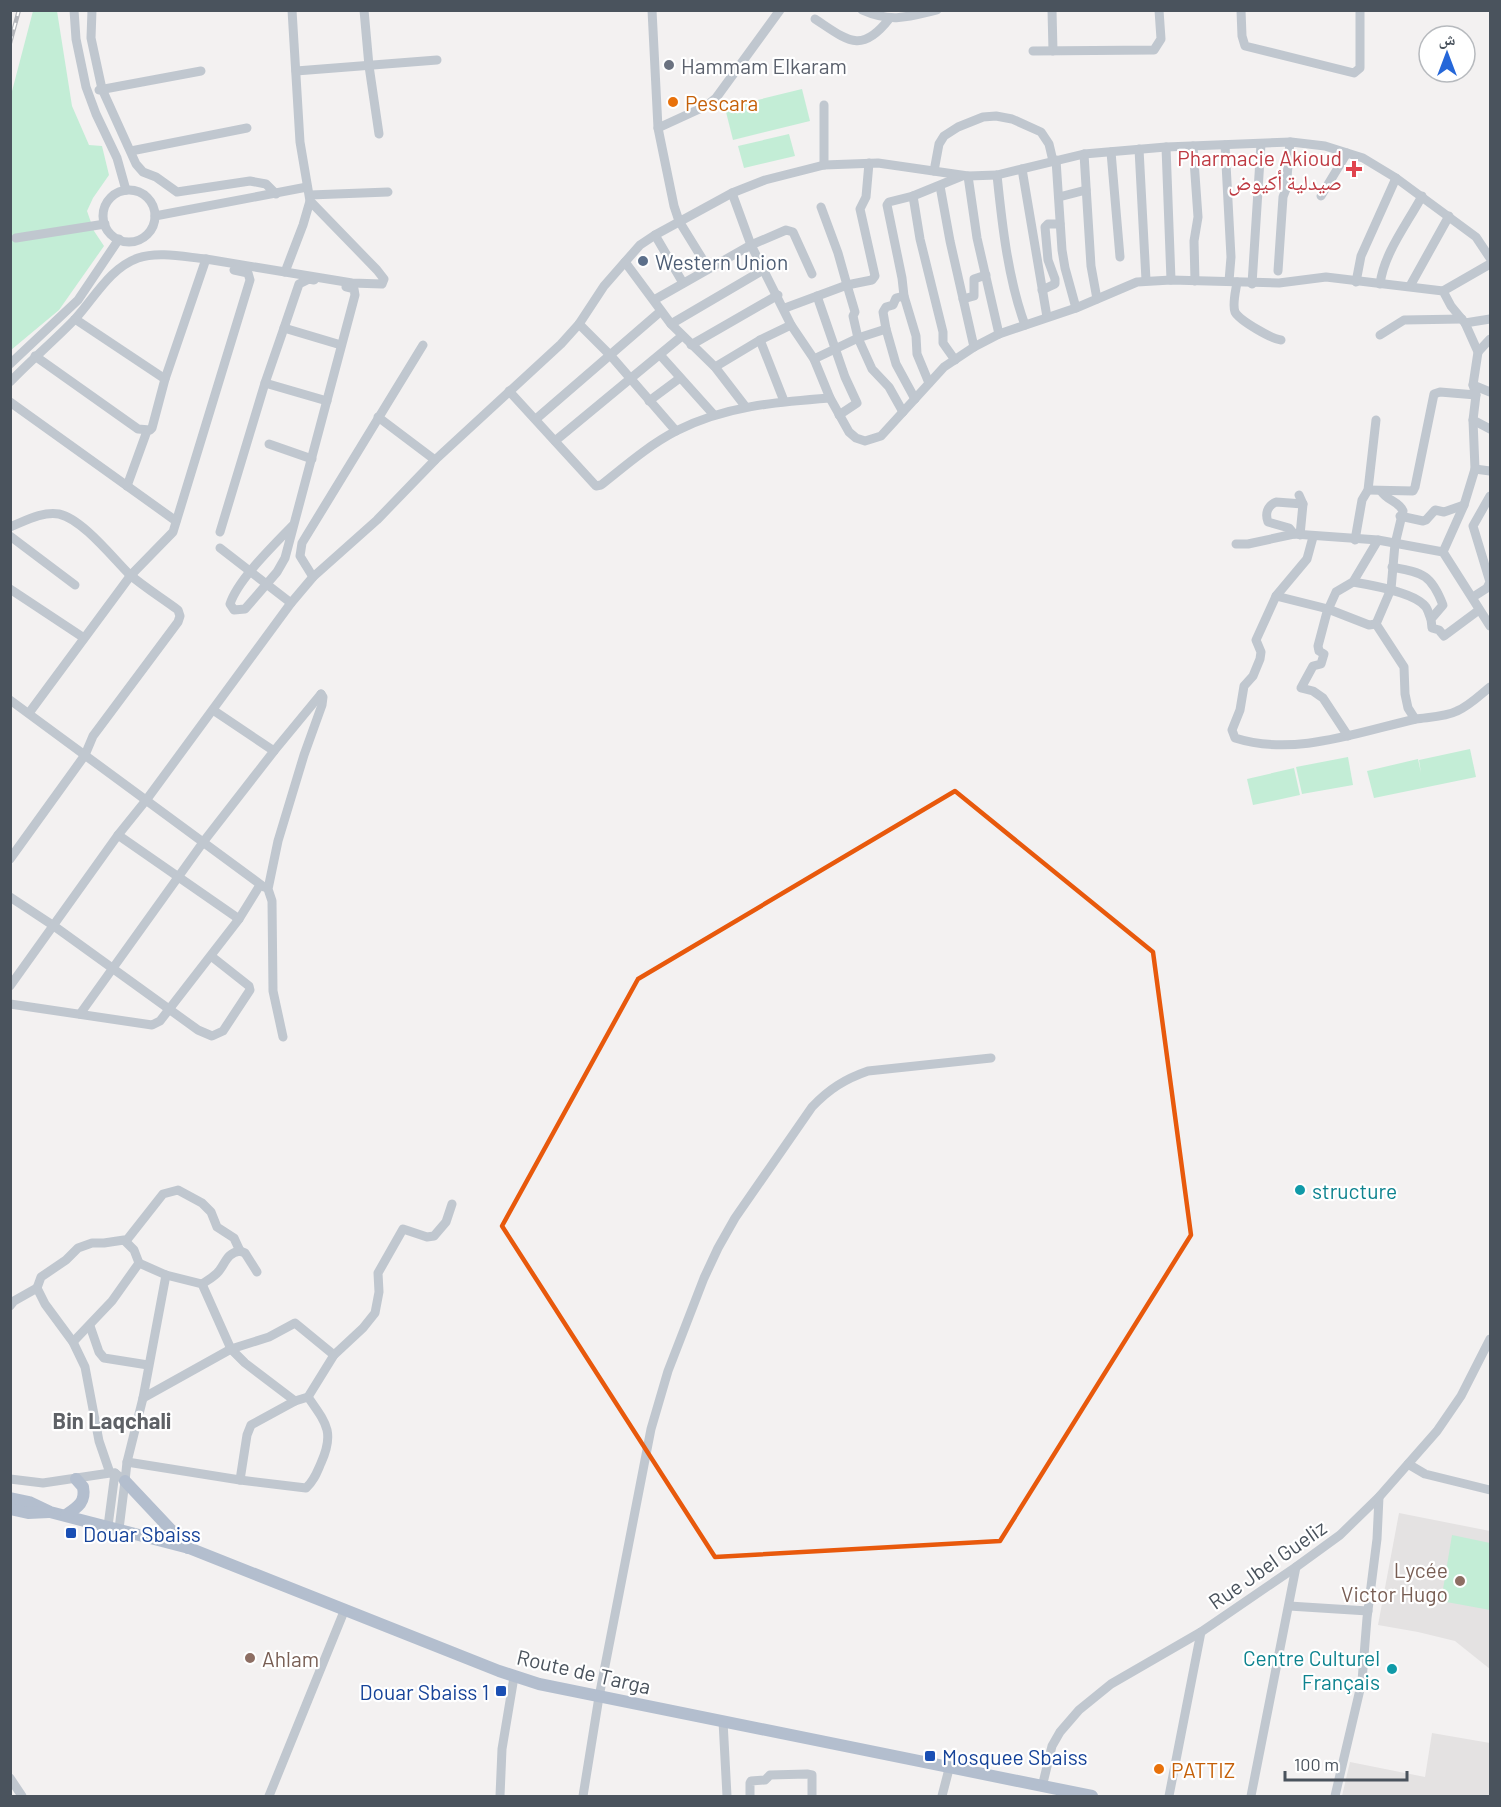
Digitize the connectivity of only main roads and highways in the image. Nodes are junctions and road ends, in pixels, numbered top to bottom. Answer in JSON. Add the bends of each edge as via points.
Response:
{"nodes":[{"id":1,"x":117,"y":1476,"type":"road end"},
{"id":2,"x":76,"y":1479,"type":"road end"},
{"id":3,"x":10,"y":1498,"type":"edge"},
{"id":4,"x":10,"y":1509,"type":"edge"},
{"id":5,"x":50,"y":1512,"type":"junction"},
{"id":6,"x":66,"y":1515,"type":"junction"},
{"id":7,"x":189,"y":1548,"type":"junction"},
{"id":8,"x":1092,"y":1797,"type":"edge"}],
"edges":[{"from":1,"to":7,"type":"main road"},
{"from":2,"to":6,"type":"main road","via":[[83,1487],[83,1500]]},
{"from":3,"to":5,"type":"main road","name":"Route de Targa"},
{"from":4,"to":5,"type":"main road","name":"Route de Targa"},
{"from":5,"to":6,"type":"main road","name":"Route de Targa"},
{"from":6,"to":7,"type":"main road","name":"Route de Targa"},
{"from":7,"to":8,"type":"main road","name":"Route de Targa","via":[[539,1684]]}]}
